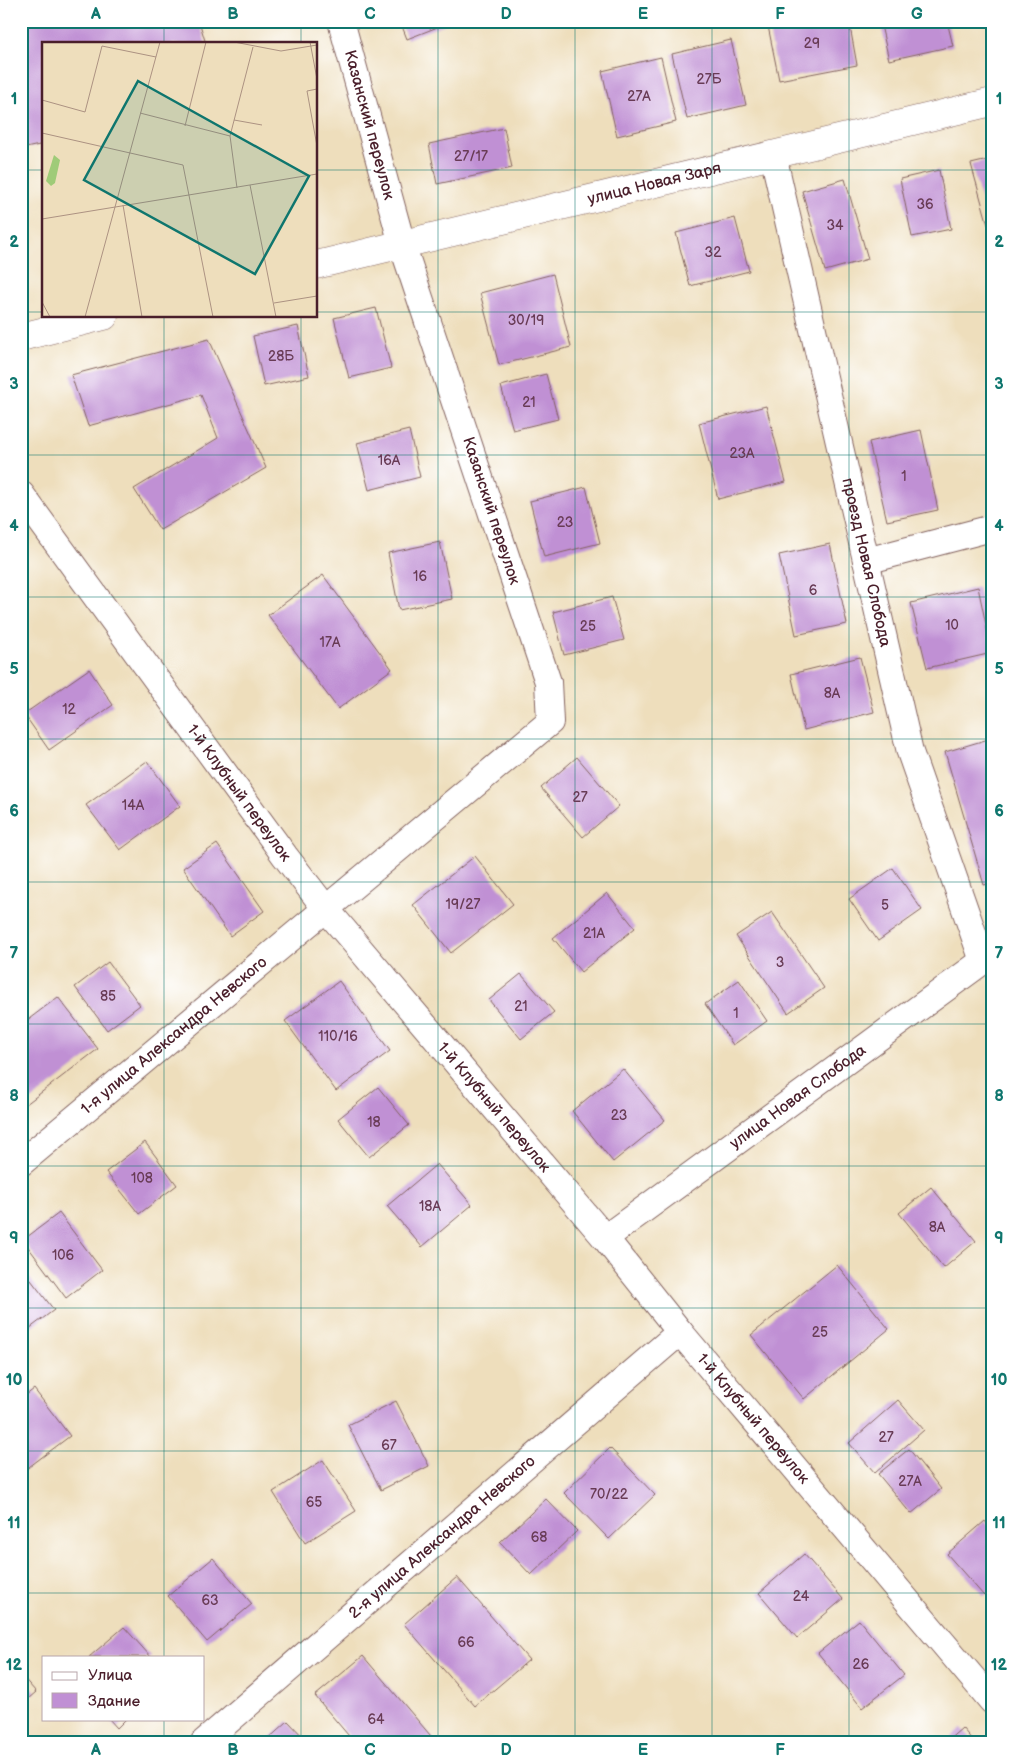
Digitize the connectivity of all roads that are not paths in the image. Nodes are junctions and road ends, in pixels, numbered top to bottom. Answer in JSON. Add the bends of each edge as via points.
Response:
{"nodes":[{"id":1,"x":341,"y":21,"type":"edge"},
{"id":2,"x":992,"y":102,"type":"edge"},
{"id":3,"x":773,"y":155,"type":"junction"},
{"id":4,"x":402,"y":244,"type":"junction"},
{"id":5,"x":318,"y":265,"type":"edge"},
{"id":6,"x":96,"y":318,"type":"edge"},
{"id":7,"x":21,"y":337,"type":"edge"},
{"id":8,"x":21,"y":494,"type":"edge"},
{"id":9,"x":992,"y":528,"type":"edge"},
{"id":10,"x":866,"y":561,"type":"junction"},
{"id":11,"x":326,"y":909,"type":"junction"},
{"id":12,"x":987,"y":960,"type":"edge"},
{"id":13,"x":21,"y":1164,"type":"edge"},
{"id":14,"x":605,"y":1238,"type":"junction"},
{"id":15,"x":680,"y":1332,"type":"junction"},
{"id":16,"x":992,"y":1701,"type":"edge"},
{"id":17,"x":204,"y":1742,"type":"edge"}],
"edges":[{"from":1,"to":4,"type":"street","name":"Казанский переулок"},
{"from":2,"to":3,"type":"main road","name":"улица Новая Заря"},
{"from":3,"to":4,"type":"main road","name":"улица Новая Заря"},
{"from":3,"to":10,"type":"street","name":"проезд Новая Слобода"},
{"from":4,"to":5,"type":"main road","name":"улица Новая Заря"},
{"from":4,"to":11,"type":"street","name":"Казанский переулок","via":[[548,682],[550,722]]},
{"from":6,"to":7,"type":"main road"},
{"from":8,"to":11,"type":"street","name":"1-й Клубный переулок"},
{"from":9,"to":10,"type":"street"},
{"from":10,"to":12,"type":"street","name":"проезд Новая Слобода","via":[[910,752]]},
{"from":11,"to":13,"type":"street","name":"1-я улица Александра Невского"},
{"from":11,"to":14,"type":"street","name":"1-й Клубный переулок"},
{"from":12,"to":14,"type":"street","name":"улица Новая Слобода"},
{"from":14,"to":15,"type":"street","name":"1-й Клубный переулок"},
{"from":15,"to":16,"type":"street","name":"1-й Клубный переулок"},
{"from":15,"to":17,"type":"street","name":"2-я улица Александра Невского"}]}
